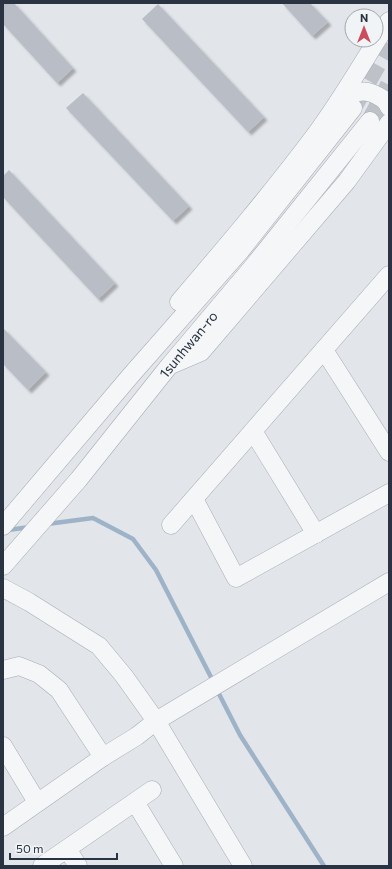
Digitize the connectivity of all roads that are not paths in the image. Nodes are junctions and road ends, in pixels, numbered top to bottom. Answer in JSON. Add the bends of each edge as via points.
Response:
{"nodes":[{"id":1,"x":389,"y":21,"type":"edge"},
{"id":2,"x":346,"y":105,"type":"junction"},
{"id":3,"x":389,"y":107,"type":"edge"},
{"id":4,"x":370,"y":121,"type":"tunnel mouth"},
{"id":5,"x":389,"y":123,"type":"tunnel mouth"},
{"id":6,"x":389,"y":275,"type":"edge"},
{"id":7,"x":324,"y":350,"type":"junction"},
{"id":8,"x":169,"y":366,"type":"junction"},
{"id":9,"x":253,"y":431,"type":"junction"},
{"id":10,"x":389,"y":452,"type":"edge"},
{"id":11,"x":389,"y":493,"type":"edge"},
{"id":12,"x":194,"y":498,"type":"junction"},
{"id":13,"x":171,"y":525,"type":"dead end"},
{"id":14,"x":3,"y":526,"type":"edge"},
{"id":15,"x":316,"y":534,"type":"junction"},
{"id":16,"x":5,"y":563,"type":"edge"},
{"id":17,"x":389,"y":582,"type":"edge"},
{"id":18,"x":3,"y":588,"type":"edge"},
{"id":19,"x":3,"y":670,"type":"edge"},
{"id":20,"x":156,"y":721,"type":"junction"},
{"id":21,"x":3,"y":746,"type":"edge"},
{"id":22,"x":103,"y":757,"type":"junction"},
{"id":23,"x":152,"y":790,"type":"dead end"},
{"id":24,"x":37,"y":802,"type":"junction"},
{"id":25,"x":135,"y":802,"type":"junction"},
{"id":26,"x":3,"y":827,"type":"edge"},
{"id":27,"x":67,"y":849,"type":"junction"},
{"id":28,"x":42,"y":866,"type":"edge"},
{"id":29,"x":78,"y":866,"type":"edge"},
{"id":30,"x":174,"y":866,"type":"edge"},
{"id":31,"x":243,"y":866,"type":"edge"}],
"edges":[{"from":1,"to":2,"type":"street"},
{"from":2,"to":3,"type":"street","via":[[353,94],[368,91],[385,100]]},
{"from":2,"to":14,"type":"street","via":[[314,138],[140,349],[132,374]]},
{"from":4,"to":8,"type":"street","name":"1sunhwan-ro"},
{"from":5,"to":8,"type":"street","via":[[347,182],[201,352]]},
{"from":6,"to":7,"type":"street"},
{"from":7,"to":9,"type":"street"},
{"from":7,"to":10,"type":"street"},
{"from":8,"to":16,"type":"street","name":"1sunhwan-ro","via":[[79,479]]},
{"from":9,"to":12,"type":"street"},
{"from":9,"to":15,"type":"street"},
{"from":11,"to":15,"type":"street"},
{"from":12,"to":13,"type":"street"},
{"from":12,"to":15,"type":"street","via":[[236,578]]},
{"from":17,"to":20,"type":"street"},
{"from":18,"to":20,"type":"street","via":[[99,646]]},
{"from":19,"to":22,"type":"street","via":[[19,666],[26,668],[39,674],[59,690]]},
{"from":20,"to":22,"type":"street"},
{"from":20,"to":31,"type":"street"},
{"from":21,"to":24,"type":"street"},
{"from":22,"to":24,"type":"street"},
{"from":23,"to":25,"type":"street"},
{"from":24,"to":26,"type":"street"},
{"from":25,"to":27,"type":"street"},
{"from":25,"to":30,"type":"street"},
{"from":27,"to":28,"type":"street"},
{"from":27,"to":29,"type":"street"}]}
